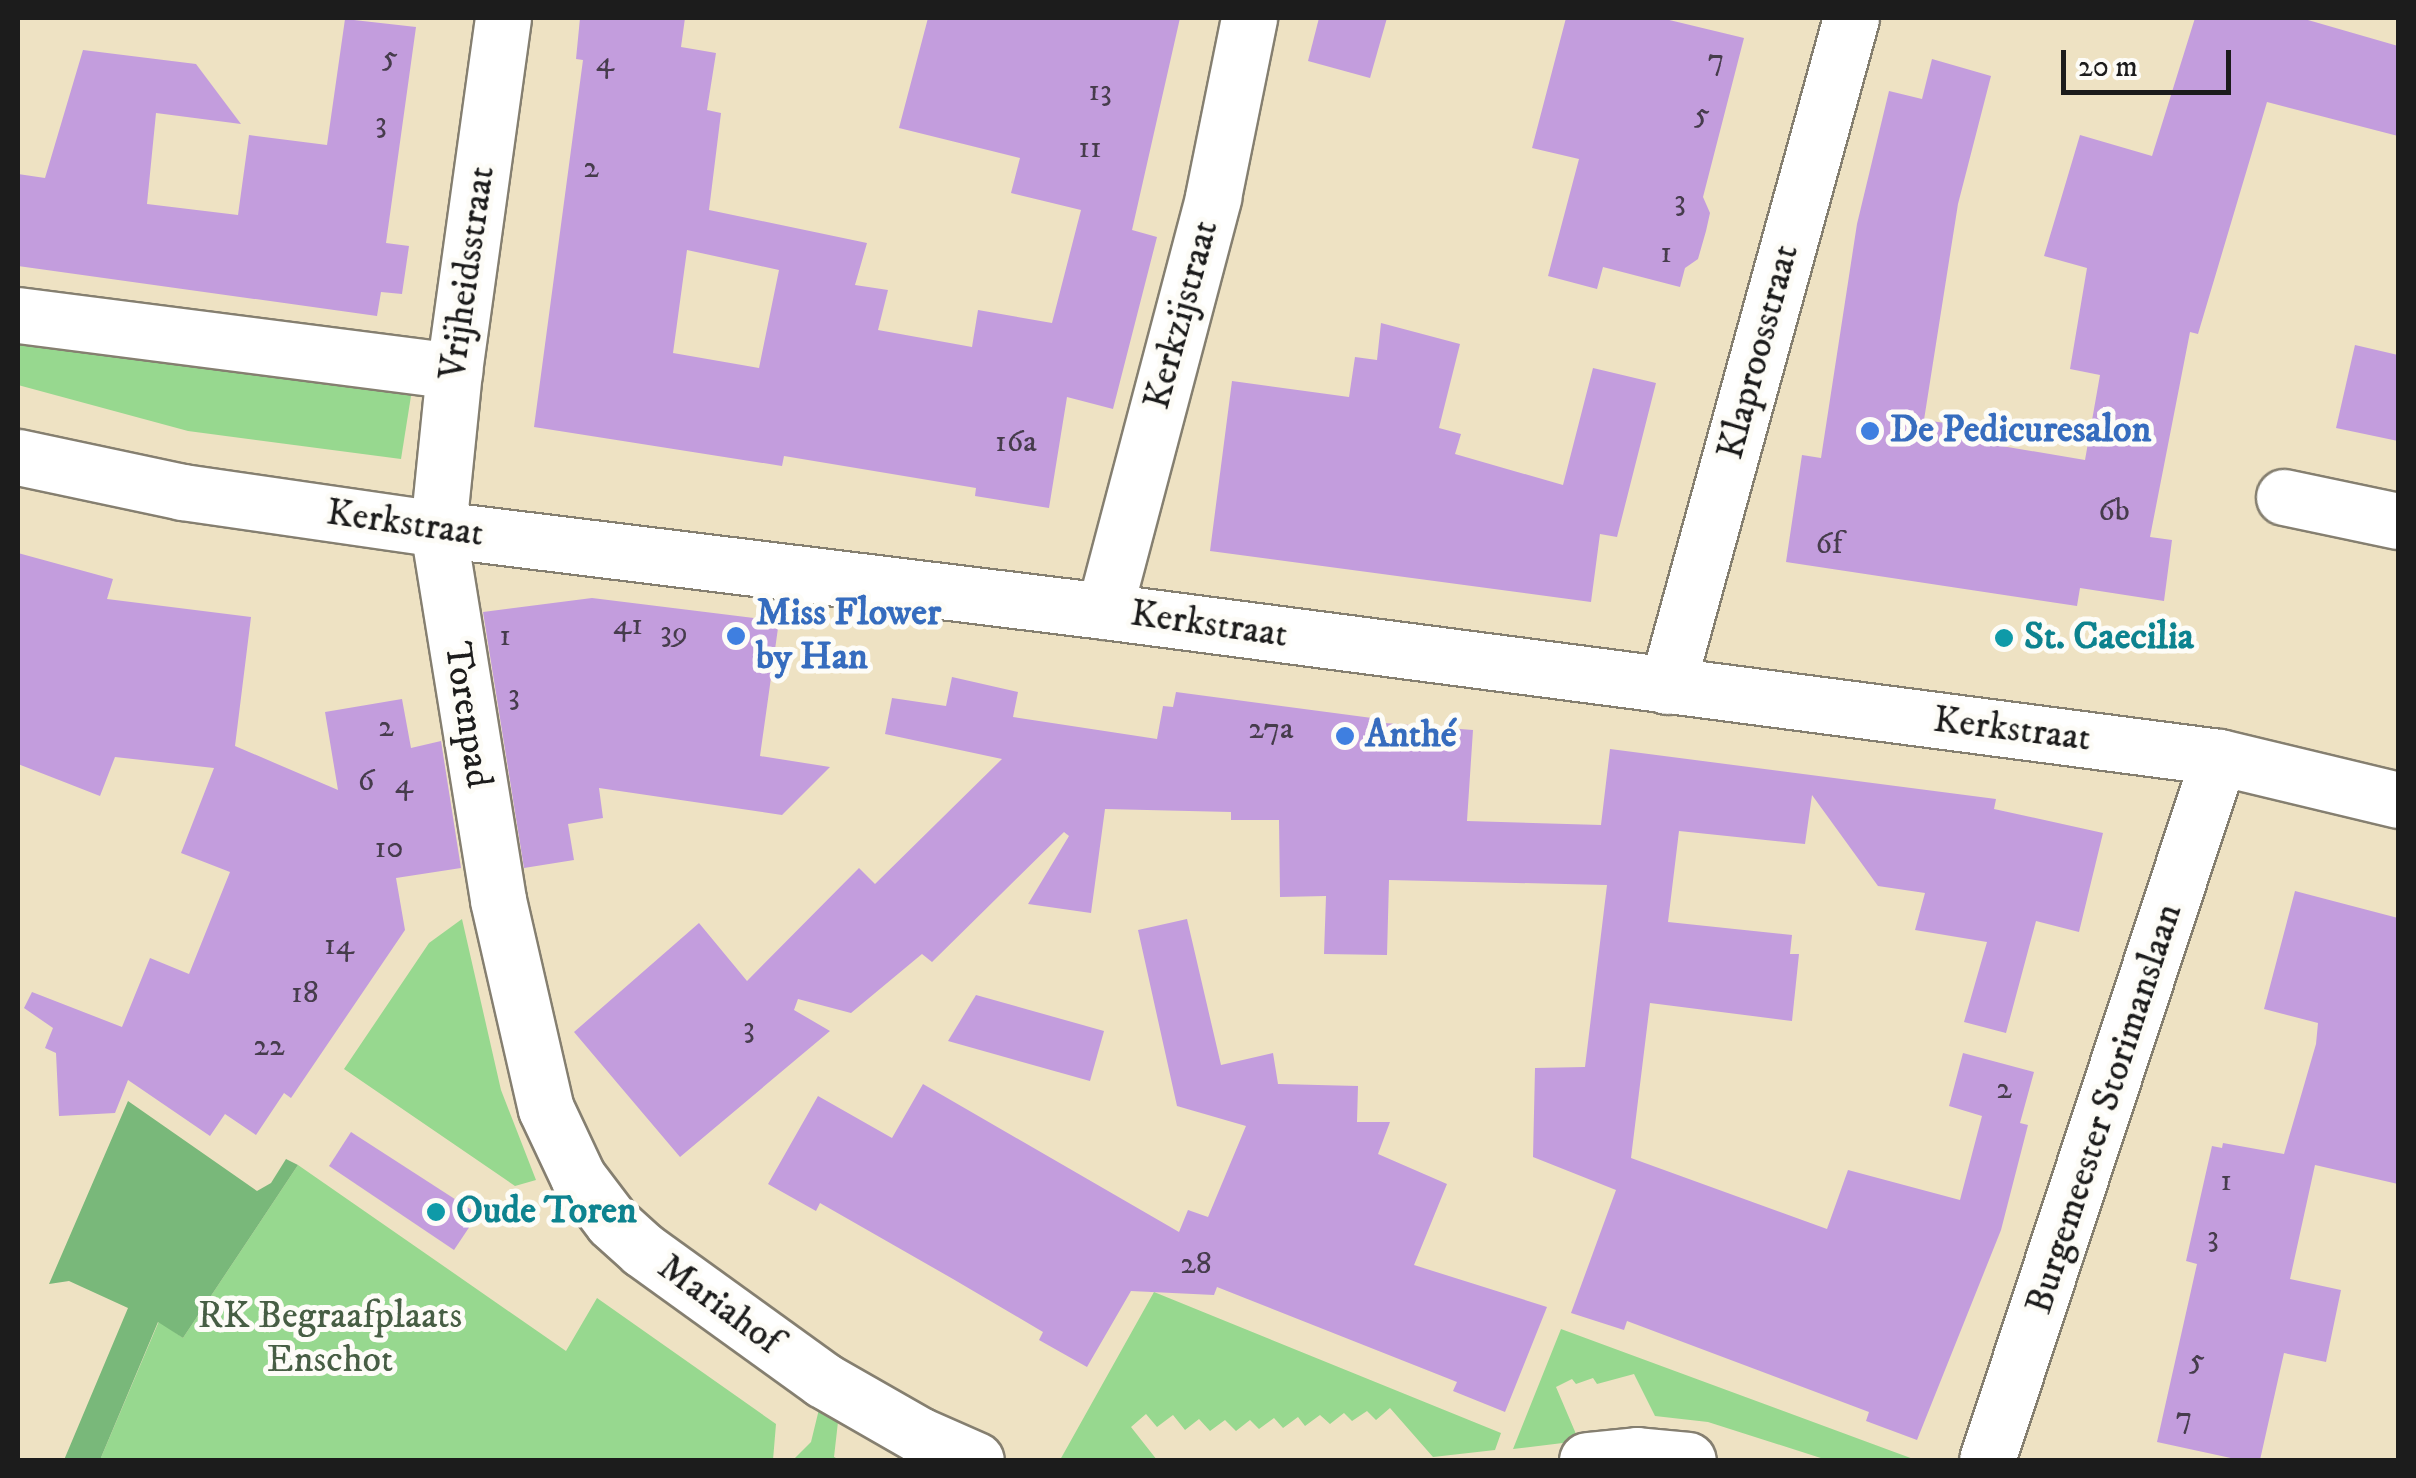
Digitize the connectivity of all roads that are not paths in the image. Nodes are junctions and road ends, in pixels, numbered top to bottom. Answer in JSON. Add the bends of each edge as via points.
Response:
{"nodes":[{"id":1,"x":503,"y":18,"type":"edge"},
{"id":2,"x":1249,"y":18,"type":"edge"},
{"id":3,"x":1851,"y":18,"type":"edge"},
{"id":4,"x":18,"y":315,"type":"edge"},
{"id":5,"x":454,"y":370,"type":"junction"},
{"id":6,"x":18,"y":457,"type":"edge"},
{"id":7,"x":2284,"y":497,"type":"dead end"},
{"id":8,"x":2398,"y":521,"type":"edge"},
{"id":9,"x":438,"y":529,"type":"junction"},
{"id":10,"x":1104,"y":611,"type":"junction"},
{"id":11,"x":1667,"y":686,"type":"junction"},
{"id":12,"x":2219,"y":757,"type":"junction"},
{"id":13,"x":2398,"y":800,"type":"edge"},
{"id":14,"x":498,"y":900,"type":"joint"},
{"id":15,"x":976,"y":1460,"type":"edge"},
{"id":16,"x":1587,"y":1460,"type":"edge"},
{"id":17,"x":1688,"y":1460,"type":"edge"},
{"id":18,"x":1987,"y":1460,"type":"edge"}],
"edges":[{"from":1,"to":5,"type":"street","name":"Vrijheidsstraat"},
{"from":2,"to":10,"type":"street","name":"Kerkzijstraat","via":[[1213,197]]},
{"from":3,"to":11,"type":"street","name":"Klaproosstraat"},
{"from":4,"to":5,"type":"street"},
{"from":5,"to":9,"type":"street","name":"Vrijheidsstraat"},
{"from":6,"to":9,"type":"street","name":"Kerkstraat","via":[[182,492]]},
{"from":7,"to":8,"type":"street"},
{"from":9,"to":10,"type":"street","name":"Kerkstraat"},
{"from":9,"to":14,"type":"street","name":"Torenpad"},
{"from":10,"to":11,"type":"street","name":"Kerkstraat"},
{"from":11,"to":12,"type":"street","name":"Kerkstraat"},
{"from":12,"to":13,"type":"street","name":"Kerkstraat"},
{"from":12,"to":18,"type":"street","name":"Burgemeester Storimanslaan"},
{"from":14,"to":15,"type":"street","name":"Mariahof","via":[[546,1109],[578,1177],[612,1222],[823,1380]]},
{"from":16,"to":17,"type":"street"}]}
